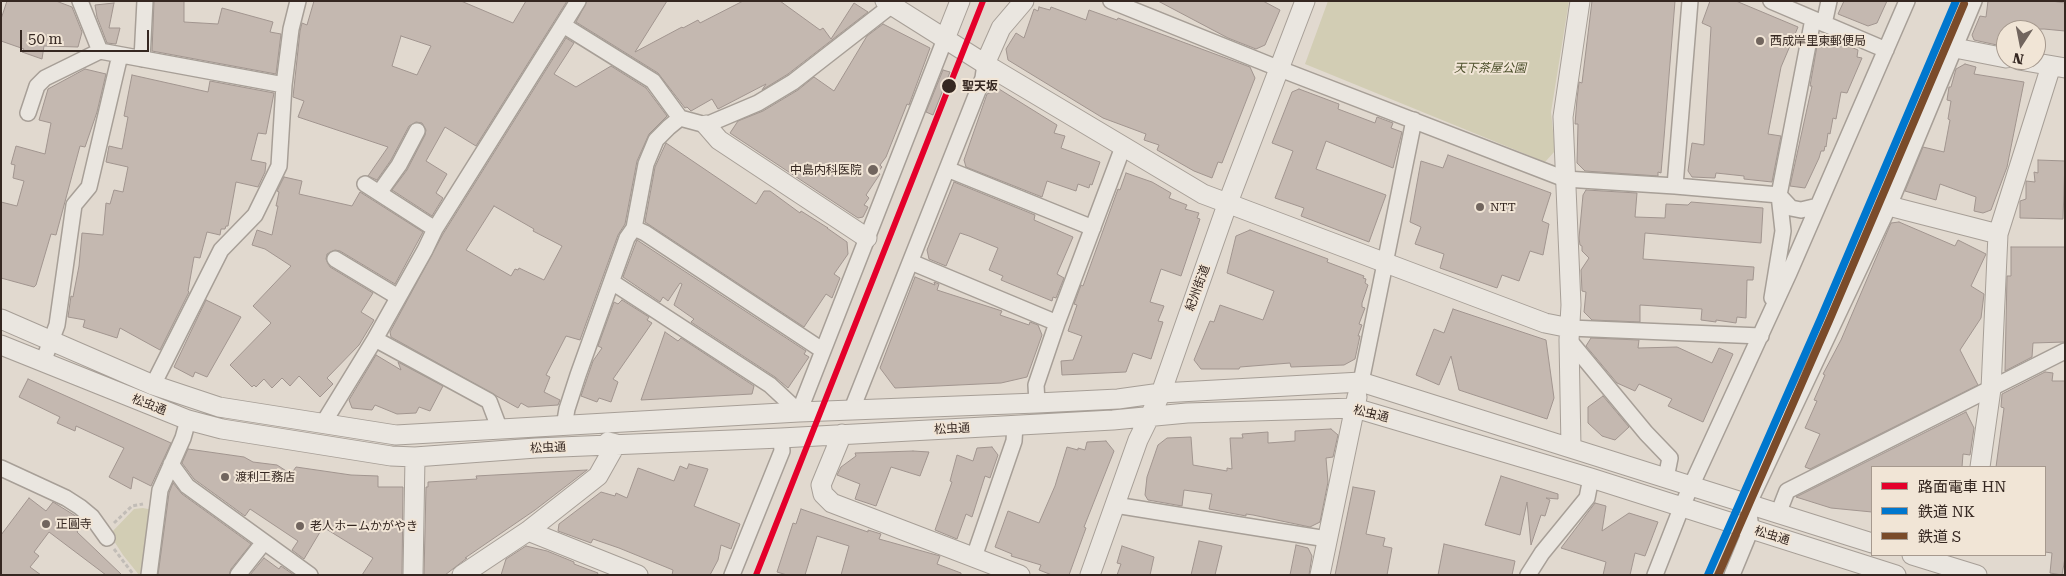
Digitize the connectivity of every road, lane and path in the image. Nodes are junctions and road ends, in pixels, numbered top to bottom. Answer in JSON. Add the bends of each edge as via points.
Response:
{"nodes":[{"id":1,"x":80,"y":1,"type":"edge"},
{"id":2,"x":145,"y":1,"type":"edge"},
{"id":3,"x":298,"y":1,"type":"edge"},
{"id":4,"x":578,"y":1,"type":"edge"},
{"id":5,"x":960,"y":1,"type":"edge"},
{"id":6,"x":1024,"y":1,"type":"edge"},
{"id":7,"x":1111,"y":1,"type":"edge"},
{"id":8,"x":1305,"y":1,"type":"edge"},
{"id":9,"x":1580,"y":1,"type":"edge"},
{"id":10,"x":1690,"y":1,"type":"edge"},
{"id":11,"x":1771,"y":1,"type":"edge"},
{"id":12,"x":1829,"y":1,"type":"edge"},
{"id":13,"x":1907,"y":1,"type":"edge"},
{"id":14,"x":1974,"y":1,"type":"edge"},
{"id":15,"x":888,"y":3,"type":"edge"},
{"id":16,"x":1819,"y":21,"type":"junction"},
{"id":17,"x":563,"y":26,"type":"junction"},
{"id":18,"x":945,"y":39,"type":"junction"},
{"id":19,"x":1955,"y":48,"type":"junction"},
{"id":20,"x":1886,"y":50,"type":"junction"},
{"id":21,"x":100,"y":51,"type":"junction"},
{"id":22,"x":120,"y":55,"type":"junction"},
{"id":23,"x":1996,"y":56,"type":"edge"},
{"id":24,"x":142,"y":59,"type":"junction"},
{"id":25,"x":985,"y":64,"type":"junction"},
{"id":26,"x":2058,"y":67,"type":"edge"},
{"id":27,"x":1280,"y":69,"type":"junction"},
{"id":28,"x":284,"y":85,"type":"junction"},
{"id":29,"x":28,"y":113,"type":"dead end"},
{"id":30,"x":680,"y":118,"type":"junction"},
{"id":31,"x":1414,"y":120,"type":"junction"},
{"id":32,"x":706,"y":125,"type":"junction"},
{"id":33,"x":417,"y":131,"type":"dead end"},
{"id":34,"x":1123,"y":147,"type":"junction"},
{"id":35,"x":948,"y":170,"type":"junction"},
{"id":36,"x":1565,"y":179,"type":"junction"},
{"id":37,"x":365,"y":184,"type":"dead end"},
{"id":38,"x":1675,"y":186,"type":"junction"},
{"id":39,"x":379,"y":193,"type":"junction"},
{"id":40,"x":1780,"y":195,"type":"junction"},
{"id":41,"x":1227,"y":205,"type":"junction"},
{"id":42,"x":1818,"y":206,"type":"junction"},
{"id":43,"x":1889,"y":206,"type":"junction"},
{"id":44,"x":634,"y":228,"type":"junction"},
{"id":45,"x":1093,"y":228,"type":"junction"},
{"id":46,"x":435,"y":229,"type":"junction"},
{"id":47,"x":1998,"y":234,"type":"junction"},
{"id":48,"x":867,"y":238,"type":"junction"},
{"id":49,"x":335,"y":259,"type":"dead end"},
{"id":50,"x":910,"y":262,"type":"junction"},
{"id":51,"x":1385,"y":264,"type":"junction"},
{"id":52,"x":612,"y":282,"type":"junction"},
{"id":53,"x":398,"y":298,"type":"junction"},
{"id":54,"x":1,"y":319,"type":"edge"},
{"id":55,"x":1768,"y":320,"type":"junction"},
{"id":56,"x":1057,"y":323,"type":"junction"},
{"id":57,"x":1569,"y":334,"type":"junction"},
{"id":58,"x":1761,"y":336,"type":"junction"},
{"id":59,"x":375,"y":339,"type":"junction"},
{"id":60,"x":53,"y":340,"type":"junction"},
{"id":61,"x":1,"y":345,"type":"edge"},
{"id":62,"x":822,"y":350,"type":"junction"},
{"id":63,"x":2065,"y":350,"type":"edge"},
{"id":64,"x":43,"y":362,"type":"junction"},
{"id":65,"x":1361,"y":382,"type":"junction"},
{"id":66,"x":153,"y":385,"type":"junction"},
{"id":67,"x":1991,"y":389,"type":"junction"},
{"id":68,"x":1161,"y":392,"type":"junction"},
{"id":69,"x":1037,"y":403,"type":"junction"},
{"id":70,"x":1355,"y":408,"type":"junction"},
{"id":71,"x":852,"y":409,"type":"junction"},
{"id":72,"x":799,"y":412,"type":"junction"},
{"id":73,"x":1148,"y":417,"type":"junction"},
{"id":74,"x":188,"y":420,"type":"junction"},
{"id":75,"x":324,"y":422,"type":"junction"},
{"id":76,"x":1015,"y":425,"type":"junction"},
{"id":77,"x":564,"y":426,"type":"junction"},
{"id":78,"x":500,"y":430,"type":"junction"},
{"id":79,"x":842,"y":434,"type":"junction"},
{"id":80,"x":781,"y":438,"type":"junction"},
{"id":81,"x":616,"y":444,"type":"junction"},
{"id":82,"x":1571,"y":447,"type":"junction"},
{"id":83,"x":415,"y":457,"type":"junction"},
{"id":84,"x":172,"y":464,"type":"junction"},
{"id":85,"x":1980,"y":466,"type":"edge"},
{"id":86,"x":1,"y":468,"type":"edge"},
{"id":87,"x":1592,"y":478,"type":"junction"},
{"id":88,"x":1666,"y":478,"type":"junction"},
{"id":89,"x":1692,"y":487,"type":"junction"},
{"id":90,"x":159,"y":503,"type":"junction"},
{"id":91,"x":1115,"y":505,"type":"junction"},
{"id":92,"x":1748,"y":505,"type":"junction"},
{"id":93,"x":1682,"y":506,"type":"junction"},
{"id":94,"x":1778,"y":514,"type":"junction"},
{"id":95,"x":1751,"y":529,"type":"junction"},
{"id":96,"x":528,"y":531,"type":"junction"},
{"id":97,"x":105,"y":535,"type":"junction"},
{"id":98,"x":1327,"y":539,"type":"junction"},
{"id":99,"x":264,"y":542,"type":"junction"},
{"id":100,"x":1871,"y":543,"type":"edge"},
{"id":101,"x":1917,"y":556,"type":"edge"},
{"id":102,"x":974,"y":557,"type":"junction"},
{"id":103,"x":1971,"y":567,"type":"edge"},
{"id":104,"x":133,"y":575,"type":"edge"},
{"id":105,"x":149,"y":575,"type":"edge"},
{"id":106,"x":238,"y":575,"type":"edge"},
{"id":107,"x":310,"y":575,"type":"edge"},
{"id":108,"x":413,"y":575,"type":"edge"},
{"id":109,"x":462,"y":575,"type":"edge"},
{"id":110,"x":638,"y":575,"type":"edge"},
{"id":111,"x":732,"y":575,"type":"edge"},
{"id":112,"x":1020,"y":575,"type":"edge"},
{"id":113,"x":1090,"y":575,"type":"edge"},
{"id":114,"x":1320,"y":575,"type":"edge"},
{"id":115,"x":1528,"y":575,"type":"edge"},
{"id":116,"x":1654,"y":575,"type":"edge"},
{"id":117,"x":1732,"y":575,"type":"edge"},
{"id":118,"x":1896,"y":575,"type":"edge"}],
"edges":[{"from":1,"to":21,"type":"street"},
{"from":2,"to":24,"type":"street"},
{"from":3,"to":28,"type":"street"},
{"from":4,"to":17,"type":"street"},
{"from":5,"to":18,"type":"street"},
{"from":6,"to":25,"type":"street","via":[[1001,28]]},
{"from":7,"to":27,"type":"street"},
{"from":8,"to":27,"type":"street","name":"紀州街道"},
{"from":9,"to":36,"type":"street","via":[[1563,117]]},
{"from":10,"to":38,"type":"street"},
{"from":11,"to":16,"type":"street"},
{"from":12,"to":16,"type":"street"},
{"from":13,"to":20,"type":"street"},
{"from":14,"to":19,"type":"street"},
{"from":15,"to":18,"type":"street"},
{"from":15,"to":32,"type":"street","via":[[793,82],[758,103]]},
{"from":16,"to":20,"type":"street"},
{"from":16,"to":40,"type":"street"},
{"from":17,"to":30,"type":"street","via":[[653,81]]},
{"from":17,"to":46,"type":"street"},
{"from":18,"to":25,"type":"street"},
{"from":18,"to":48,"type":"street"},
{"from":19,"to":23,"type":"street"},
{"from":19,"to":43,"type":"street"},
{"from":20,"to":42,"type":"street"},
{"from":21,"to":22,"type":"street"},
{"from":21,"to":29,"type":"street","via":[[45,78],[37,86]]},
{"from":22,"to":24,"type":"street"},
{"from":22,"to":60,"type":"street","via":[[89,187],[74,205]]},
{"from":24,"to":28,"type":"street"},
{"from":25,"to":34,"type":"street"},
{"from":25,"to":35,"type":"street","via":[[983,78]]},
{"from":26,"to":47,"type":"street"},
{"from":27,"to":31,"type":"street"},
{"from":27,"to":41,"type":"street","name":"紀州街道"},
{"from":28,"to":66,"type":"street","via":[[279,166],[255,215],[221,250]]},
{"from":30,"to":32,"type":"street"},
{"from":30,"to":44,"type":"street","via":[[662,133],[649,154]]},
{"from":31,"to":36,"type":"street"},
{"from":31,"to":51,"type":"street"},
{"from":32,"to":48,"type":"street","via":[[719,140]]},
{"from":33,"to":39,"type":"street"},
{"from":34,"to":41,"type":"street"},
{"from":34,"to":45,"type":"street"},
{"from":35,"to":45,"type":"street"},
{"from":35,"to":50,"type":"street"},
{"from":36,"to":38,"type":"street"},
{"from":36,"to":57,"type":"street","via":[[1571,305]]},
{"from":37,"to":39,"type":"street"},
{"from":38,"to":40,"type":"street"},
{"from":39,"to":46,"type":"street"},
{"from":40,"to":42,"type":"street","via":[[1791,208],[1801,210]]},
{"from":40,"to":55,"type":"street","via":[[1783,232]]},
{"from":41,"to":51,"type":"street"},
{"from":41,"to":68,"type":"street","name":"紀州街道"},
{"from":42,"to":55,"type":"street"},
{"from":43,"to":47,"type":"street"},
{"from":43,"to":92,"type":"street"},
{"from":44,"to":52,"type":"street","via":[[627,238]]},
{"from":44,"to":62,"type":"street"},
{"from":45,"to":56,"type":"street"},
{"from":46,"to":53,"type":"street"},
{"from":47,"to":67,"type":"street"},
{"from":48,"to":62,"type":"street"},
{"from":49,"to":53,"type":"street"},
{"from":50,"to":56,"type":"street"},
{"from":50,"to":71,"type":"street"},
{"from":51,"to":57,"type":"street"},
{"from":51,"to":65,"type":"street"},
{"from":52,"to":72,"type":"street","via":[[770,385]]},
{"from":52,"to":77,"type":"street","via":[[578,375]]},
{"from":53,"to":59,"type":"street"},
{"from":54,"to":60,"type":"street","name":"松虫通"},
{"from":55,"to":58,"type":"street"},
{"from":56,"to":69,"type":"street","via":[[1036,385]]},
{"from":57,"to":58,"type":"street"},
{"from":57,"to":82,"type":"street"},
{"from":57,"to":88,"type":"street","via":[[1646,433],[1670,458]]},
{"from":58,"to":89,"type":"street"},
{"from":59,"to":75,"type":"street"},
{"from":59,"to":78,"type":"street","via":[[489,401]]},
{"from":60,"to":64,"type":"street"},
{"from":60,"to":66,"type":"street","name":"松虫通"},
{"from":61,"to":64,"type":"street","name":"松虫通"},
{"from":62,"to":72,"type":"street"},
{"from":63,"to":67,"type":"street"},
{"from":64,"to":74,"type":"street","name":"松虫通"},
{"from":65,"to":68,"type":"street","name":"松虫通"},
{"from":65,"to":70,"type":"street"},
{"from":65,"to":82,"type":"street","name":"松虫通"},
{"from":66,"to":75,"type":"street","name":"松虫通","via":[[219,407]]},
{"from":67,"to":85,"type":"street"},
{"from":67,"to":94,"type":"street","via":[[1787,491]]},
{"from":68,"to":69,"type":"street","name":"松虫通"},
{"from":68,"to":73,"type":"street","name":"紀州街道"},
{"from":69,"to":71,"type":"street","name":"松虫通"},
{"from":70,"to":73,"type":"street","name":"松虫通"},
{"from":70,"to":87,"type":"street","name":"松虫通"},
{"from":70,"to":98,"type":"street"},
{"from":71,"to":72,"type":"street","name":"松虫通"},
{"from":72,"to":77,"type":"street","name":"松虫通"},
{"from":73,"to":76,"type":"street","name":"松虫通"},
{"from":73,"to":91,"type":"street","name":"紀州街道"},
{"from":74,"to":83,"type":"street","name":"松虫通","via":[[222,429]]},
{"from":74,"to":84,"type":"street"},
{"from":75,"to":78,"type":"street","name":"松虫通","via":[[396,435]]},
{"from":76,"to":79,"type":"street","name":"松虫通"},
{"from":76,"to":102,"type":"street","via":[[1014,441]]},
{"from":77,"to":78,"type":"street","name":"松虫通"},
{"from":77,"to":81,"type":"street"},
{"from":79,"to":80,"type":"street","name":"松虫通"},
{"from":79,"to":102,"type":"street","via":[[821,485],[823,494],[832,503]]},
{"from":80,"to":81,"type":"street","name":"松虫通"},
{"from":80,"to":111,"type":"street","via":[[782,451]]},
{"from":81,"to":83,"type":"street","name":"松虫通"},
{"from":81,"to":96,"type":"street","via":[[598,476]]},
{"from":82,"to":88,"type":"street","name":"松虫通"},
{"from":83,"to":108,"type":"street"},
{"from":84,"to":90,"type":"street","via":[[160,490]]},
{"from":84,"to":99,"type":"street","via":[[187,486]]},
{"from":86,"to":97,"type":"street","via":[[80,507]]},
{"from":87,"to":93,"type":"street","name":"松虫通"},
{"from":87,"to":115,"type":"street","via":[[1586,498]]},
{"from":88,"to":89,"type":"street","name":"松虫通"},
{"from":89,"to":92,"type":"street","name":"松虫通"},
{"from":89,"to":93,"type":"street"},
{"from":90,"to":97,"type":"path","via":[[132,506]]},
{"from":90,"to":105,"type":"street"},
{"from":91,"to":98,"type":"street"},
{"from":91,"to":113,"type":"street","name":"紀州街道"},
{"from":92,"to":94,"type":"street","name":"松虫通"},
{"from":92,"to":95,"type":"street"},
{"from":93,"to":95,"type":"street","name":"松虫通"},
{"from":93,"to":116,"type":"street"},
{"from":94,"to":100,"type":"street","name":"松虫通"},
{"from":95,"to":117,"type":"street"},
{"from":95,"to":118,"type":"street","name":"松虫通"},
{"from":96,"to":109,"type":"street"},
{"from":96,"to":110,"type":"street"},
{"from":97,"to":104,"type":"path"},
{"from":98,"to":114,"type":"street"},
{"from":99,"to":106,"type":"street"},
{"from":99,"to":107,"type":"street"},
{"from":101,"to":103,"type":"street"},
{"from":102,"to":112,"type":"street"}]}
